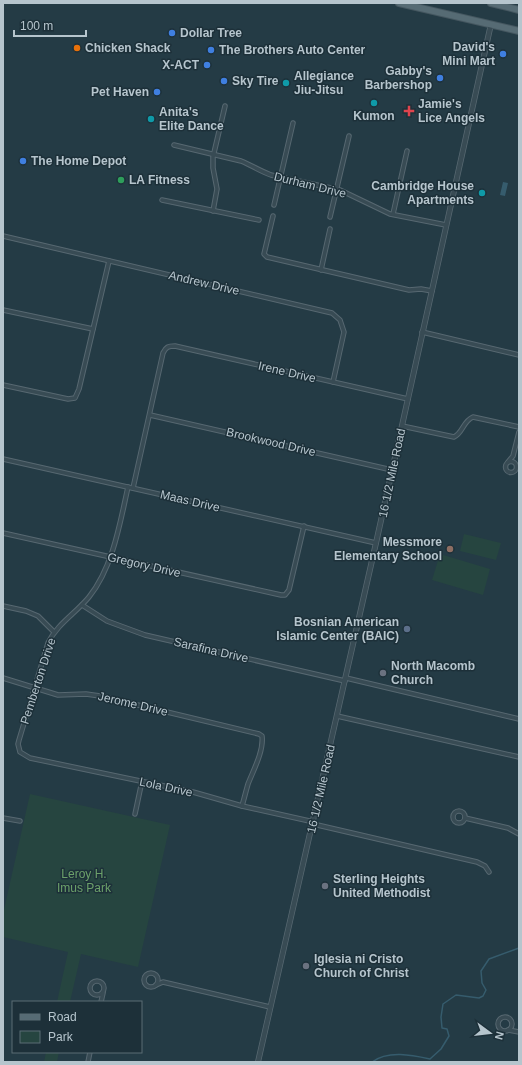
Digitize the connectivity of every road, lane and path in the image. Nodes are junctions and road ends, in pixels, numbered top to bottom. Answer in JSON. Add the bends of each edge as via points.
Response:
{"nodes":[{"id":1,"x":399,"y":3,"type":"edge"},
{"id":2,"x":491,"y":3,"type":"edge"},
{"id":3,"x":519,"y":10,"type":"edge"},
{"id":4,"x":491,"y":24,"type":"junction"},
{"id":5,"x":519,"y":31,"type":"edge"},
{"id":6,"x":225,"y":106,"type":"dead end"},
{"id":7,"x":293,"y":123,"type":"dead end"},
{"id":8,"x":349,"y":136,"type":"dead end"},
{"id":9,"x":174,"y":145,"type":"dead end"},
{"id":10,"x":407,"y":151,"type":"dead end"},
{"id":11,"x":214,"y":155,"type":"junction"},
{"id":12,"x":280,"y":177,"type":"junction"},
{"id":13,"x":336,"y":190,"type":"junction"},
{"id":14,"x":162,"y":200,"type":"dead end"},
{"id":15,"x":274,"y":204,"type":"dead end"},
{"id":16,"x":213,"y":211,"type":"junction"},
{"id":17,"x":393,"y":214,"type":"junction"},
{"id":18,"x":273,"y":216,"type":"dead end"},
{"id":19,"x":330,"y":217,"type":"dead end"},
{"id":20,"x":259,"y":220,"type":"dead end"},
{"id":21,"x":446,"y":225,"type":"junction"},
{"id":22,"x":330,"y":229,"type":"dead end"},
{"id":23,"x":3,"y":236,"type":"edge"},
{"id":24,"x":110,"y":261,"type":"junction"},
{"id":25,"x":321,"y":270,"type":"junction"},
{"id":26,"x":432,"y":291,"type":"junction"},
{"id":27,"x":3,"y":310,"type":"edge"},
{"id":28,"x":93,"y":329,"type":"junction"},
{"id":29,"x":422,"y":332,"type":"junction"},
{"id":30,"x":519,"y":355,"type":"edge"},
{"id":31,"x":332,"y":382,"type":"junction"},
{"id":32,"x":3,"y":385,"type":"edge"},
{"id":33,"x":408,"y":400,"type":"junction"},
{"id":34,"x":150,"y":415,"type":"junction"},
{"id":35,"x":402,"y":426,"type":"junction"},
{"id":36,"x":519,"y":427,"type":"edge"},
{"id":37,"x":519,"y":432,"type":"edge"},
{"id":38,"x":513,"y":456,"type":"junction"},
{"id":39,"x":3,"y":459,"type":"edge"},
{"id":40,"x":508,"y":462,"type":"junction"},
{"id":41,"x":515,"y":463,"type":"junction"},
{"id":42,"x":392,"y":470,"type":"junction"},
{"id":43,"x":128,"y":487,"type":"junction"},
{"id":44,"x":133,"y":488,"type":"junction"},
{"id":45,"x":304,"y":526,"type":"junction"},
{"id":46,"x":3,"y":533,"type":"edge"},
{"id":47,"x":376,"y":542,"type":"junction"},
{"id":48,"x":110,"y":557,"type":"junction"},
{"id":49,"x":82,"y":605,"type":"junction"},
{"id":50,"x":3,"y":606,"type":"edge"},
{"id":51,"x":54,"y":632,"type":"junction"},
{"id":52,"x":3,"y":678,"type":"edge"},
{"id":53,"x":345,"y":679,"type":"junction"},
{"id":54,"x":35,"y":687,"type":"junction"},
{"id":55,"x":337,"y":716,"type":"junction"},
{"id":56,"x":519,"y":719,"type":"edge"},
{"id":57,"x":20,"y":752,"type":"joint"},
{"id":58,"x":519,"y":757,"type":"edge"},
{"id":59,"x":142,"y":781,"type":"junction"},
{"id":60,"x":242,"y":806,"type":"junction"},
{"id":61,"x":135,"y":814,"type":"dead end"},
{"id":62,"x":3,"y":818,"type":"edge"},
{"id":63,"x":465,"y":818,"type":"dead end"},
{"id":64,"x":20,"y":821,"type":"dead end"},
{"id":65,"x":313,"y":823,"type":"junction"},
{"id":66,"x":519,"y":834,"type":"edge"},
{"id":67,"x":489,"y":872,"type":"dead end"},
{"id":68,"x":158,"y":977,"type":"junction"},
{"id":69,"x":163,"y":982,"type":"junction"},
{"id":70,"x":156,"y":985,"type":"junction"},
{"id":71,"x":103,"y":992,"type":"junction"},
{"id":72,"x":95,"y":995,"type":"junction"},
{"id":73,"x":100,"y":1001,"type":"edge"},
{"id":74,"x":101,"y":1001,"type":"edge"},
{"id":75,"x":270,"y":1007,"type":"junction"},
{"id":76,"x":512,"y":1024,"type":"junction"},
{"id":77,"x":508,"y":1030,"type":"junction"},
{"id":78,"x":517,"y":1031,"type":"edge"},
{"id":79,"x":258,"y":1062,"type":"edge"}],
"edges":[{"from":1,"to":4,"type":"main road"},
{"from":2,"to":3,"type":"main road"},
{"from":4,"to":5,"type":"main road"},
{"from":4,"to":21,"type":"street","name":"16 1/2 Mile Road"},
{"from":6,"to":11,"type":"street"},
{"from":7,"to":12,"type":"street"},
{"from":8,"to":13,"type":"street"},
{"from":9,"to":11,"type":"street","name":"Durham Drive"},
{"from":10,"to":17,"type":"street"},
{"from":11,"to":12,"type":"street","name":"Durham Drive","via":[[250,164],[262,172]]},
{"from":11,"to":16,"type":"street","via":[[213,168],[217,189]]},
{"from":12,"to":13,"type":"street","name":"Durham Drive"},
{"from":12,"to":15,"type":"street"},
{"from":13,"to":17,"type":"street","name":"Durham Drive"},
{"from":13,"to":19,"type":"street"},
{"from":14,"to":16,"type":"street"},
{"from":16,"to":20,"type":"street"},
{"from":17,"to":21,"type":"street","name":"Durham Drive"},
{"from":18,"to":25,"type":"street","via":[[265,256]]},
{"from":21,"to":26,"type":"street","name":"16 1/2 Mile Road"},
{"from":22,"to":25,"type":"street"},
{"from":23,"to":24,"type":"street","name":"Andrew Drive"},
{"from":24,"to":28,"type":"street"},
{"from":24,"to":31,"type":"street","name":"Andrew Drive","via":[[334,315],[344,332]]},
{"from":25,"to":26,"type":"street","via":[[409,290]]},
{"from":26,"to":29,"type":"street","name":"16 1/2 Mile Road"},
{"from":27,"to":28,"type":"street"},
{"from":28,"to":32,"type":"street","via":[[75,398],[68,400]]},
{"from":29,"to":30,"type":"street"},
{"from":29,"to":33,"type":"street","name":"16 1/2 Mile Road"},
{"from":31,"to":33,"type":"street","name":"Irene Drive"},
{"from":31,"to":34,"type":"street","name":"Irene Drive","via":[[175,346],[166,348],[163,353]]},
{"from":33,"to":35,"type":"street","name":"16 1/2 Mile Road"},
{"from":34,"to":42,"type":"street","name":"Brookwood Drive"},
{"from":34,"to":44,"type":"street"},
{"from":35,"to":36,"type":"street","via":[[454,437],[459,434],[466,421],[473,417]]},
{"from":35,"to":42,"type":"street","name":"16 1/2 Mile Road"},
{"from":37,"to":38,"type":"street"},
{"from":38,"to":40,"type":"street"},
{"from":38,"to":41,"type":"street"},
{"from":39,"to":43,"type":"street","name":"Maas Drive"},
{"from":40,"to":41,"type":"street"},
{"from":40,"to":41,"type":"street","via":[[505,468],[510,473],[515,470]]},
{"from":42,"to":47,"type":"street","name":"16 1/2 Mile Road"},
{"from":43,"to":44,"type":"street","name":"Maas Drive"},
{"from":43,"to":48,"type":"street","name":"Pemberton Drive"},
{"from":44,"to":45,"type":"street","name":"Maas Drive"},
{"from":45,"to":47,"type":"street","name":"Maas Drive"},
{"from":45,"to":48,"type":"street","name":"Gregory Drive","via":[[290,590],[285,595]]},
{"from":46,"to":48,"type":"street","name":"Gregory Drive"},
{"from":47,"to":53,"type":"street","name":"16 1/2 Mile Road"},
{"from":48,"to":49,"type":"street","name":"Pemberton Drive","via":[[96,586]]},
{"from":49,"to":51,"type":"street","name":"Pemberton Drive"},
{"from":49,"to":53,"type":"street","name":"Sarafina Drive","via":[[106,620],[145,635]]},
{"from":50,"to":51,"type":"street","via":[[38,616]]},
{"from":51,"to":54,"type":"street","name":"Pemberton Drive","via":[[48,643]]},
{"from":52,"to":54,"type":"street","name":"Jerome Drive"},
{"from":53,"to":55,"type":"street","name":"16 1/2 Mile Road"},
{"from":53,"to":56,"type":"street","name":"Sarafina Drive"},
{"from":54,"to":57,"type":"street","name":"Pemberton Drive","via":[[18,744]]},
{"from":54,"to":60,"type":"street","name":"Jerome Drive","via":[[58,695],[100,696],[255,732],[262,736],[257,763]]},
{"from":55,"to":58,"type":"street"},
{"from":55,"to":65,"type":"street","name":"16 1/2 Mile Road"},
{"from":57,"to":59,"type":"street","name":"Lola Drive","via":[[30,758]]},
{"from":59,"to":60,"type":"street","name":"Lola Drive"},
{"from":59,"to":61,"type":"street"},
{"from":60,"to":65,"type":"street","name":"Lola Drive"},
{"from":62,"to":64,"type":"street"},
{"from":63,"to":66,"type":"street","via":[[508,828]]},
{"from":65,"to":67,"type":"street","name":"Lola Drive","via":[[477,862],[485,866]]},
{"from":65,"to":75,"type":"street","name":"16 1/2 Mile Road"},
{"from":68,"to":69,"type":"street"},
{"from":68,"to":70,"type":"street"},
{"from":68,"to":70,"type":"street","via":[[150,973],[145,977],[148,985]]},
{"from":69,"to":70,"type":"street"},
{"from":69,"to":75,"type":"street"},
{"from":71,"to":72,"type":"street"},
{"from":71,"to":72,"type":"street","via":[[102,984],[95,982],[91,986]]},
{"from":71,"to":74,"type":"street"},
{"from":72,"to":73,"type":"street"},
{"from":75,"to":79,"type":"street","name":"16 1/2 Mile Road"},
{"from":76,"to":77,"type":"street"},
{"from":76,"to":77,"type":"street","via":[[506,1018],[499,1021],[500,1029]]},
{"from":76,"to":78,"type":"street"},
{"from":77,"to":78,"type":"street"}]}
